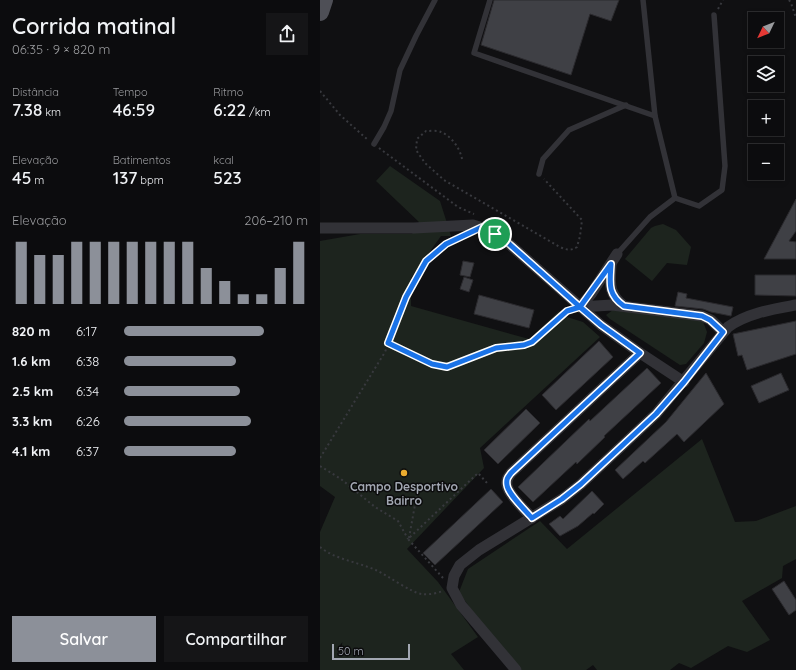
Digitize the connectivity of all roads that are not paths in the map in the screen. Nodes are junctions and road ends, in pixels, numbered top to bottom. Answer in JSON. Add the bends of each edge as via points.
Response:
{"nodes":[{"id":1,"x":324,"y":0,"type":"edge"},
{"id":2,"x":435,"y":0,"type":"edge"},
{"id":3,"x":490,"y":0,"type":"edge"},
{"id":4,"x":643,"y":0,"type":"edge"},
{"id":5,"x":320,"y":12,"type":"edge"},
{"id":6,"x":714,"y":15,"type":"road end"},
{"id":7,"x":626,"y":105,"type":"junction"},
{"id":8,"x":655,"y":116,"type":"junction"},
{"id":9,"x":374,"y":144,"type":"road end"},
{"id":10,"x":539,"y":174,"type":"road end"},
{"id":11,"x":675,"y":198,"type":"junction"},
{"id":12,"x":320,"y":227,"type":"edge"},
{"id":13,"x":617,"y":254,"type":"joint"},
{"id":14,"x":611,"y":264,"type":"junction"},
{"id":15,"x":607,"y":305,"type":"junction"},
{"id":16,"x":796,"y":305,"type":"edge"},
{"id":17,"x":624,"y":306,"type":"junction"},
{"id":18,"x":580,"y":307,"type":"junction"},
{"id":19,"x":601,"y":325,"type":"junction"},
{"id":20,"x":723,"y":332,"type":"junction"},
{"id":21,"x":640,"y":353,"type":"junction"},
{"id":22,"x":684,"y":382,"type":"junction"},
{"id":23,"x":532,"y":518,"type":"junction"},
{"id":24,"x":516,"y":670,"type":"edge"}],
"edges":[{"from":1,"to":5,"type":"main road"},
{"from":2,"to":9,"type":"lane","via":[[400,70],[390,111],[384,128]]},
{"from":3,"to":7,"type":"lane","via":[[474,53]]},
{"from":4,"to":8,"type":"lane"},
{"from":6,"to":11,"type":"lane","via":[[725,166],[722,190],[699,206]]},
{"from":7,"to":8,"type":"lane"},
{"from":7,"to":10,"type":"lane","via":[[569,130],[543,159]]},
{"from":8,"to":11,"type":"lane"},
{"from":11,"to":13,"type":"lane","via":[[650,217]]},
{"from":12,"to":18,"type":"street","via":[[482,227],[507,242]]},
{"from":13,"to":14,"type":"street"},
{"from":14,"to":17,"type":"street","via":[[610,286],[618,302]]},
{"from":14,"to":18,"type":"street"},
{"from":15,"to":17,"type":"street"},
{"from":15,"to":18,"type":"street"},
{"from":15,"to":19,"type":"street","via":[[602,312]]},
{"from":16,"to":20,"type":"street","via":[[752,315],[735,322]]},
{"from":17,"to":20,"type":"street","via":[[702,316]]},
{"from":18,"to":19,"type":"street"},
{"from":19,"to":21,"type":"street"},
{"from":20,"to":22,"type":"street"},
{"from":21,"to":22,"type":"street"},
{"from":21,"to":23,"type":"street","via":[[507,478],[509,492]]},
{"from":22,"to":23,"type":"street","via":[[656,414],[581,484]]},
{"from":23,"to":24,"type":"street","via":[[469,556],[460,565],[448,589]]}]}
